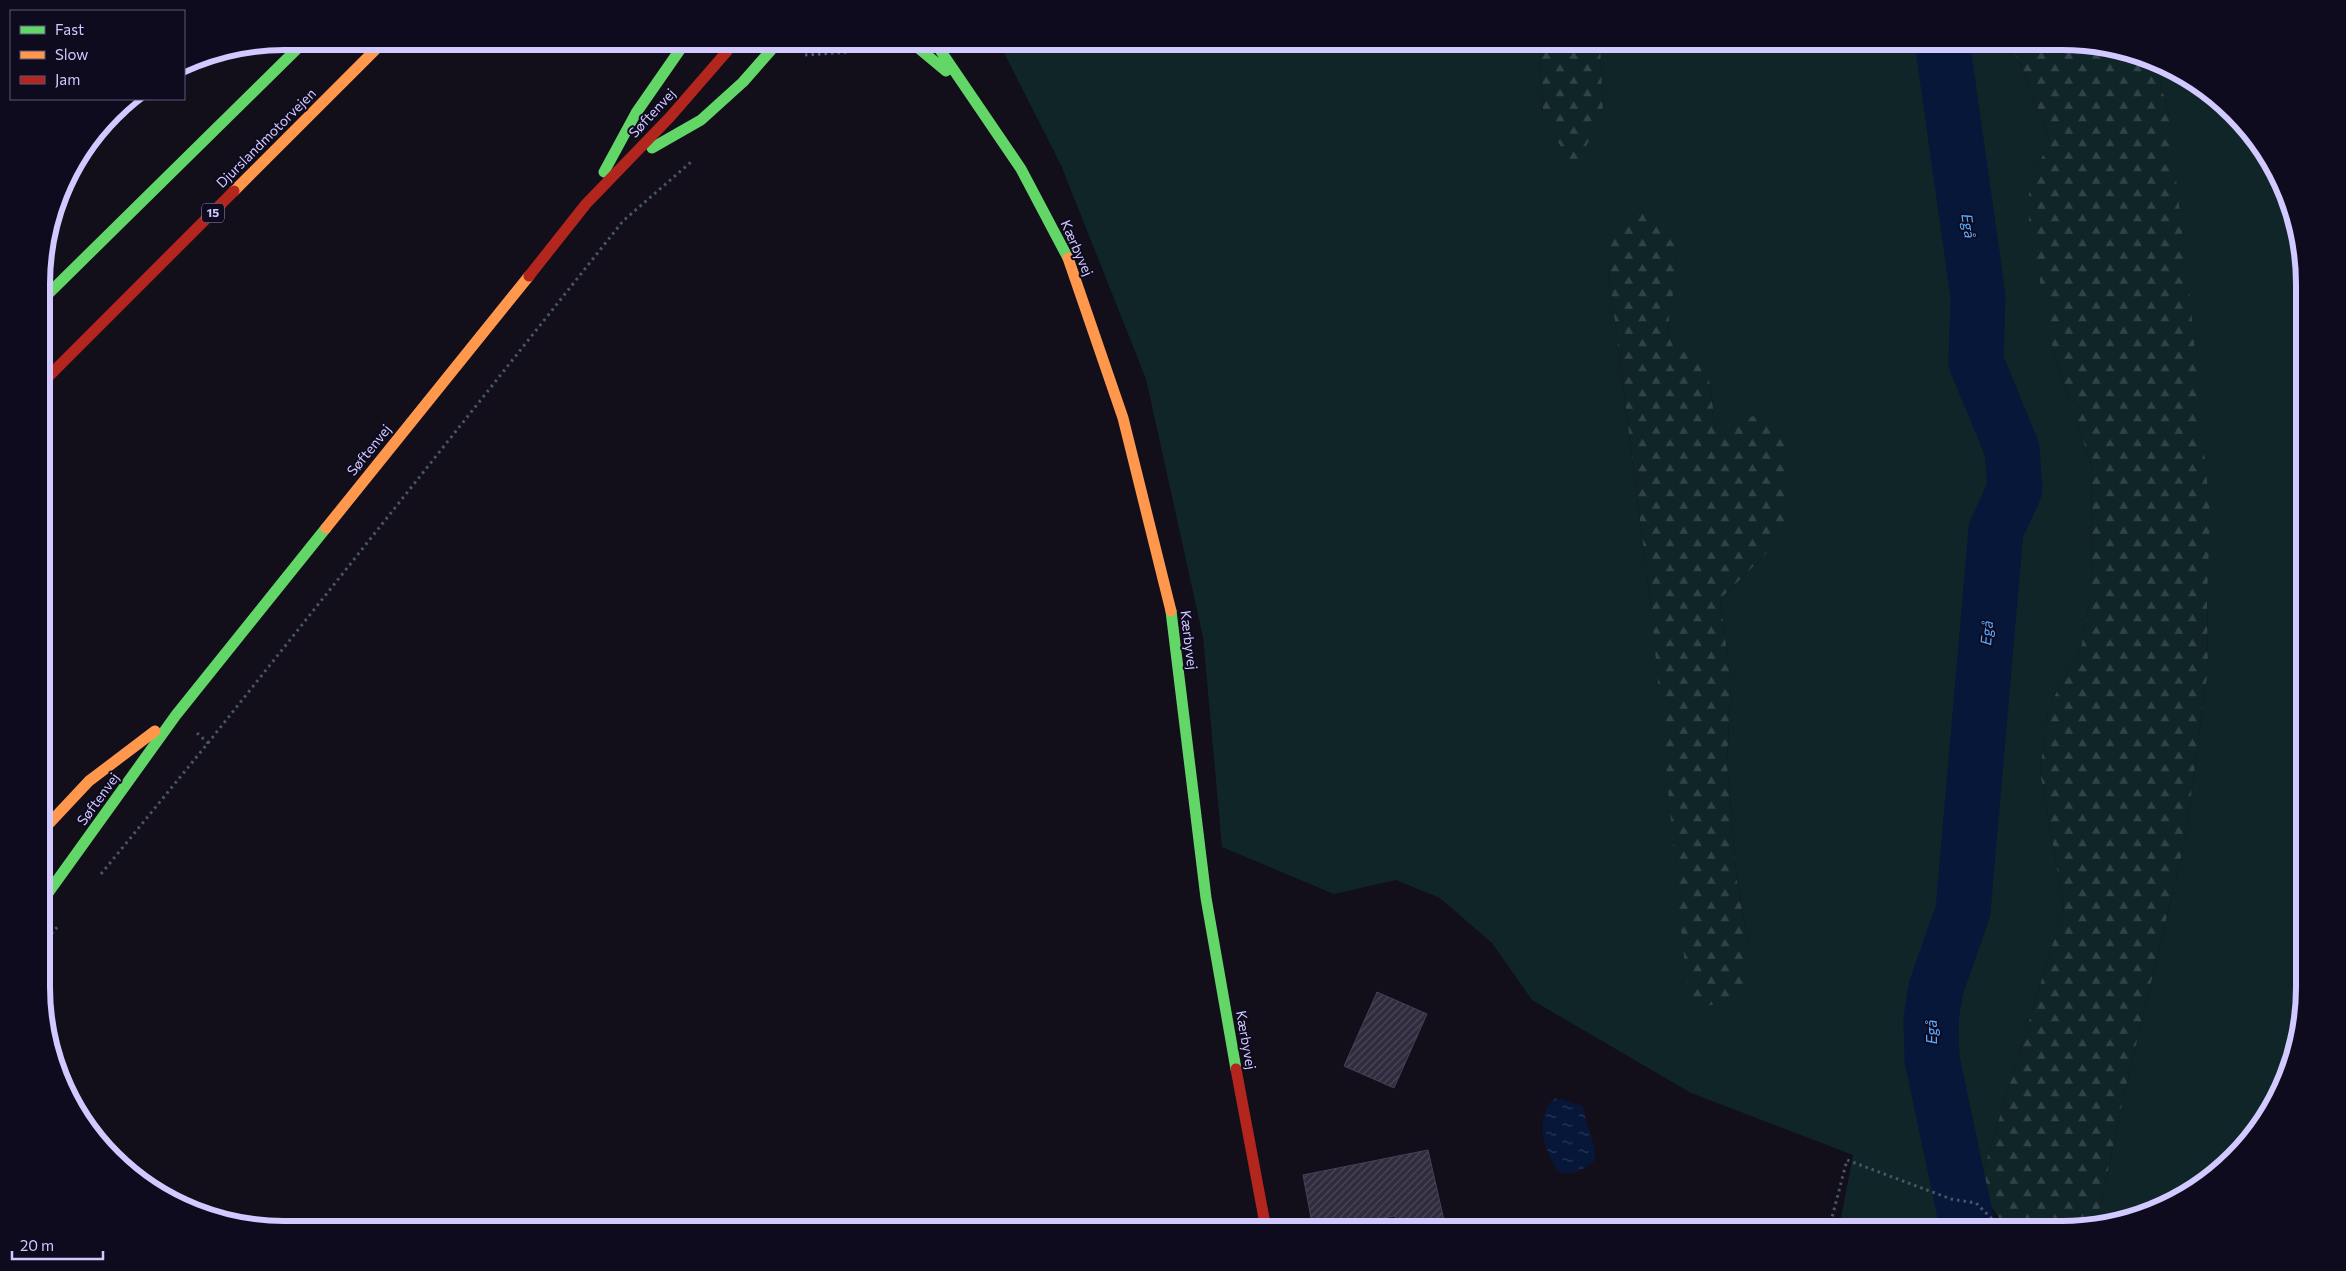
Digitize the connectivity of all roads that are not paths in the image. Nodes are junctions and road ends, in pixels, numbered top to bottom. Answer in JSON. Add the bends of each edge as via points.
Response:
{"nodes":[{"id":1,"x":295,"y":50,"type":"edge"},
{"id":2,"x":375,"y":50,"type":"edge"},
{"id":3,"x":680,"y":50,"type":"edge"},
{"id":4,"x":728,"y":50,"type":"edge"},
{"id":5,"x":771,"y":50,"type":"edge"},
{"id":6,"x":921,"y":50,"type":"edge"},
{"id":7,"x":940,"y":50,"type":"edge"},
{"id":8,"x":968,"y":89,"type":"junction"},
{"id":9,"x":198,"y":129,"type":"dead end"},
{"id":10,"x":624,"y":164,"type":"junction"},
{"id":11,"x":586,"y":204,"type":"junction"},
{"id":12,"x":50,"y":289,"type":"edge"},
{"id":13,"x":50,"y":290,"type":"edge"},
{"id":14,"x":50,"y":375,"type":"edge"},
{"id":15,"x":176,"y":715,"type":"junction"},
{"id":16,"x":50,"y":823,"type":"edge"},
{"id":17,"x":50,"y":890,"type":"edge"},
{"id":18,"x":1264,"y":1221,"type":"edge"}],
"edges":[{"from":1,"to":13,"type":"main road"},
{"from":2,"to":14,"type":"main road","name":"Djurslandmotorvejen","number":"15"},
{"from":3,"to":11,"type":"main road","name":"Søftenvej","via":[[636,113]]},
{"from":4,"to":10,"type":"main road","name":"Søftenvej"},
{"from":5,"to":10,"type":"main road","via":[[743,82],[701,120]]},
{"from":6,"to":8,"type":"main road"},
{"from":7,"to":8,"type":"main road","name":"Kærbyvej"},
{"from":8,"to":18,"type":"main road","name":"Kærbyvej","via":[[1022,170],[1066,253],[1123,418],[1168,598],[1206,898]]},
{"from":9,"to":12,"type":"main road"},
{"from":10,"to":11,"type":"main road","name":"Søftenvej"},
{"from":11,"to":15,"type":"main road","name":"Søftenvej"},
{"from":15,"to":16,"type":"main road","name":"Søftenvej","via":[[89,781]]},
{"from":15,"to":17,"type":"main road","name":"Søftenvej"}]}
